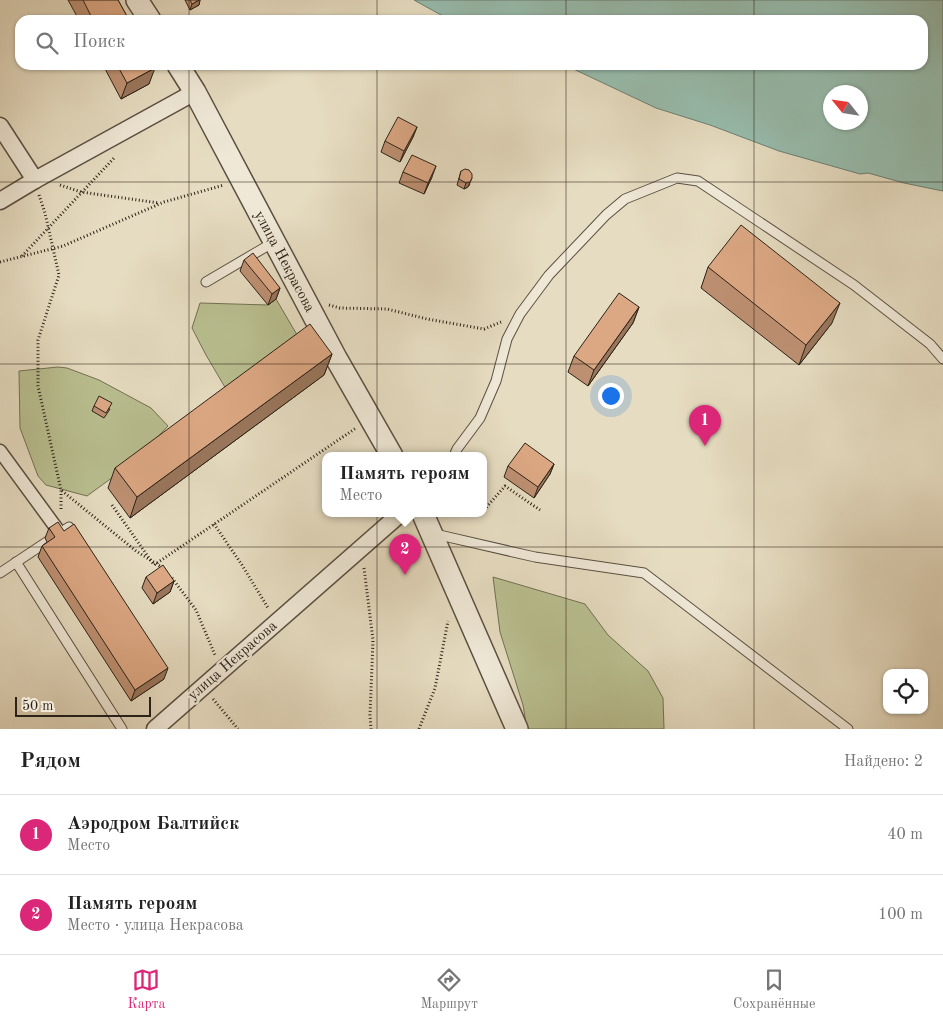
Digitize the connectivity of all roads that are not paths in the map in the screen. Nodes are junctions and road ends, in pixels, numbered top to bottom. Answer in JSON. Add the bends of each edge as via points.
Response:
{"nodes":[{"id":1,"x":137,"y":0,"type":"edge"},
{"id":2,"x":147,"y":15,"type":"edge"},
{"id":3,"x":181,"y":70,"type":"edge"},
{"id":4,"x":195,"y":92,"type":"junction"},
{"id":5,"x":0,"y":126,"type":"edge"},
{"id":6,"x":35,"y":180,"type":"junction"},
{"id":7,"x":0,"y":201,"type":"edge"},
{"id":8,"x":274,"y":242,"type":"junction"},
{"id":9,"x":206,"y":282,"type":"dead end"},
{"id":10,"x":943,"y":359,"type":"edge"},
{"id":11,"x":0,"y":451,"type":"edge"},
{"id":12,"x":390,"y":452,"type":"edge"},
{"id":13,"x":456,"y":452,"type":"edge"},
{"id":14,"x":397,"y":517,"type":"edge"},
{"id":15,"x":424,"y":517,"type":"edge"},
{"id":16,"x":65,"y":530,"type":"joint"},
{"id":17,"x":432,"y":533,"type":"junction"},
{"id":18,"x":16,"y":562,"type":"junction"},
{"id":19,"x":0,"y":573,"type":"edge"},
{"id":20,"x":122,"y":729,"type":"edge"},
{"id":21,"x":155,"y":729,"type":"edge"},
{"id":22,"x":516,"y":729,"type":"edge"},
{"id":23,"x":848,"y":729,"type":"edge"}],
"edges":[{"from":1,"to":2,"type":"street"},
{"from":3,"to":4,"type":"street","name":"улица Некрасова"},
{"from":4,"to":6,"type":"street"},
{"from":4,"to":8,"type":"street","name":"улица Некрасова"},
{"from":5,"to":6,"type":"street"},
{"from":6,"to":7,"type":"street"},
{"from":8,"to":9,"type":"lane"},
{"from":8,"to":12,"type":"street","name":"улица Некрасова"},
{"from":10,"to":13,"type":"lane","via":[[930,344],[854,285],[698,181],[677,178],[625,199],[549,275],[520,314],[507,339],[496,381],[480,418]]},
{"from":11,"to":16,"type":"street"},
{"from":14,"to":21,"type":"street","name":"улица Некрасова"},
{"from":15,"to":17,"type":"street"},
{"from":16,"to":18,"type":"lane"},
{"from":17,"to":22,"type":"street"},
{"from":17,"to":23,"type":"lane","via":[[535,557],[644,573]]},
{"from":18,"to":19,"type":"lane"},
{"from":18,"to":20,"type":"lane"}]}
